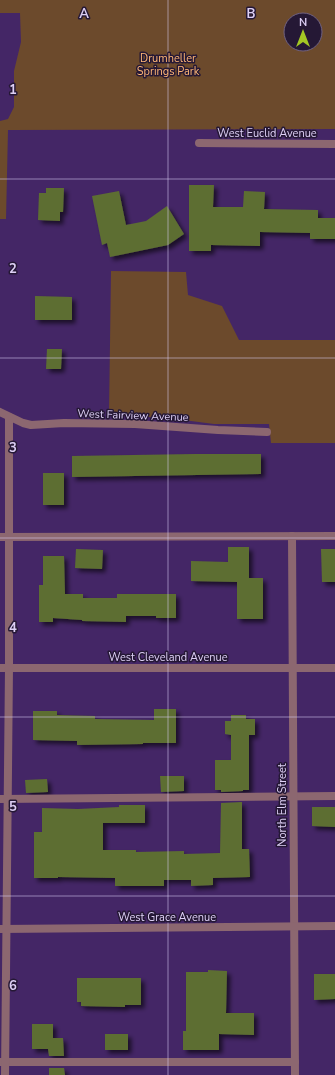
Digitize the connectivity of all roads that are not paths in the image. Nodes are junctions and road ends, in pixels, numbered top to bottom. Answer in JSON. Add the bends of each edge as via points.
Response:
{"nodes":[{"id":1,"x":199,"y":143,"type":"dead end"},
{"id":2,"x":335,"y":144,"type":"edge"},
{"id":3,"x":0,"y":412,"type":"edge"},
{"id":4,"x":9,"y":417,"type":"junction"},
{"id":5,"x":267,"y":432,"type":"dead end"},
{"id":6,"x":292,"y":536,"type":"junction"},
{"id":7,"x":335,"y":536,"type":"edge"},
{"id":8,"x":0,"y":537,"type":"edge"},
{"id":9,"x":10,"y":537,"type":"junction"},
{"id":10,"x":0,"y":668,"type":"edge"},
{"id":11,"x":9,"y":668,"type":"junction"},
{"id":12,"x":335,"y":668,"type":"edge"},
{"id":13,"x":293,"y":669,"type":"junction"},
{"id":14,"x":293,"y":796,"type":"junction"},
{"id":15,"x":335,"y":796,"type":"edge"},
{"id":16,"x":4,"y":799,"type":"edge"},
{"id":17,"x":335,"y":926,"type":"edge"},
{"id":18,"x":294,"y":927,"type":"junction"},
{"id":19,"x":3,"y":929,"type":"edge"},
{"id":20,"x":2,"y":1062,"type":"edge"},
{"id":21,"x":295,"y":1062,"type":"junction"},
{"id":22,"x":5,"y":1075,"type":"edge"},
{"id":23,"x":295,"y":1075,"type":"edge"}],
"edges":[{"from":1,"to":2,"type":"street","name":"West Euclid Avenue"},
{"from":3,"to":4,"type":"street","name":"West Fairview Avenue"},
{"from":4,"to":5,"type":"street","name":"West Fairview Avenue","via":[[22,423],[36,425],[136,424]]},
{"from":4,"to":9,"type":"street"},
{"from":6,"to":7,"type":"street"},
{"from":6,"to":9,"type":"street"},
{"from":6,"to":13,"type":"street","name":"North Elm Street"},
{"from":8,"to":9,"type":"street"},
{"from":9,"to":11,"type":"street"},
{"from":10,"to":11,"type":"street","name":"West Cleveland Avenue"},
{"from":11,"to":13,"type":"street","name":"West Cleveland Avenue"},
{"from":11,"to":16,"type":"street"},
{"from":12,"to":13,"type":"street","name":"West Cleveland Avenue"},
{"from":13,"to":14,"type":"street","name":"North Elm Street"},
{"from":14,"to":15,"type":"street"},
{"from":14,"to":16,"type":"street"},
{"from":14,"to":18,"type":"street","name":"North Elm Street"},
{"from":16,"to":19,"type":"street"},
{"from":17,"to":18,"type":"street","name":"West Grace Avenue"},
{"from":18,"to":19,"type":"street","name":"West Grace Avenue"},
{"from":18,"to":21,"type":"street","name":"North Elm Street"},
{"from":19,"to":20,"type":"street"},
{"from":20,"to":21,"type":"street"},
{"from":20,"to":22,"type":"street"},
{"from":21,"to":23,"type":"street","name":"North Elm Street"}]}
